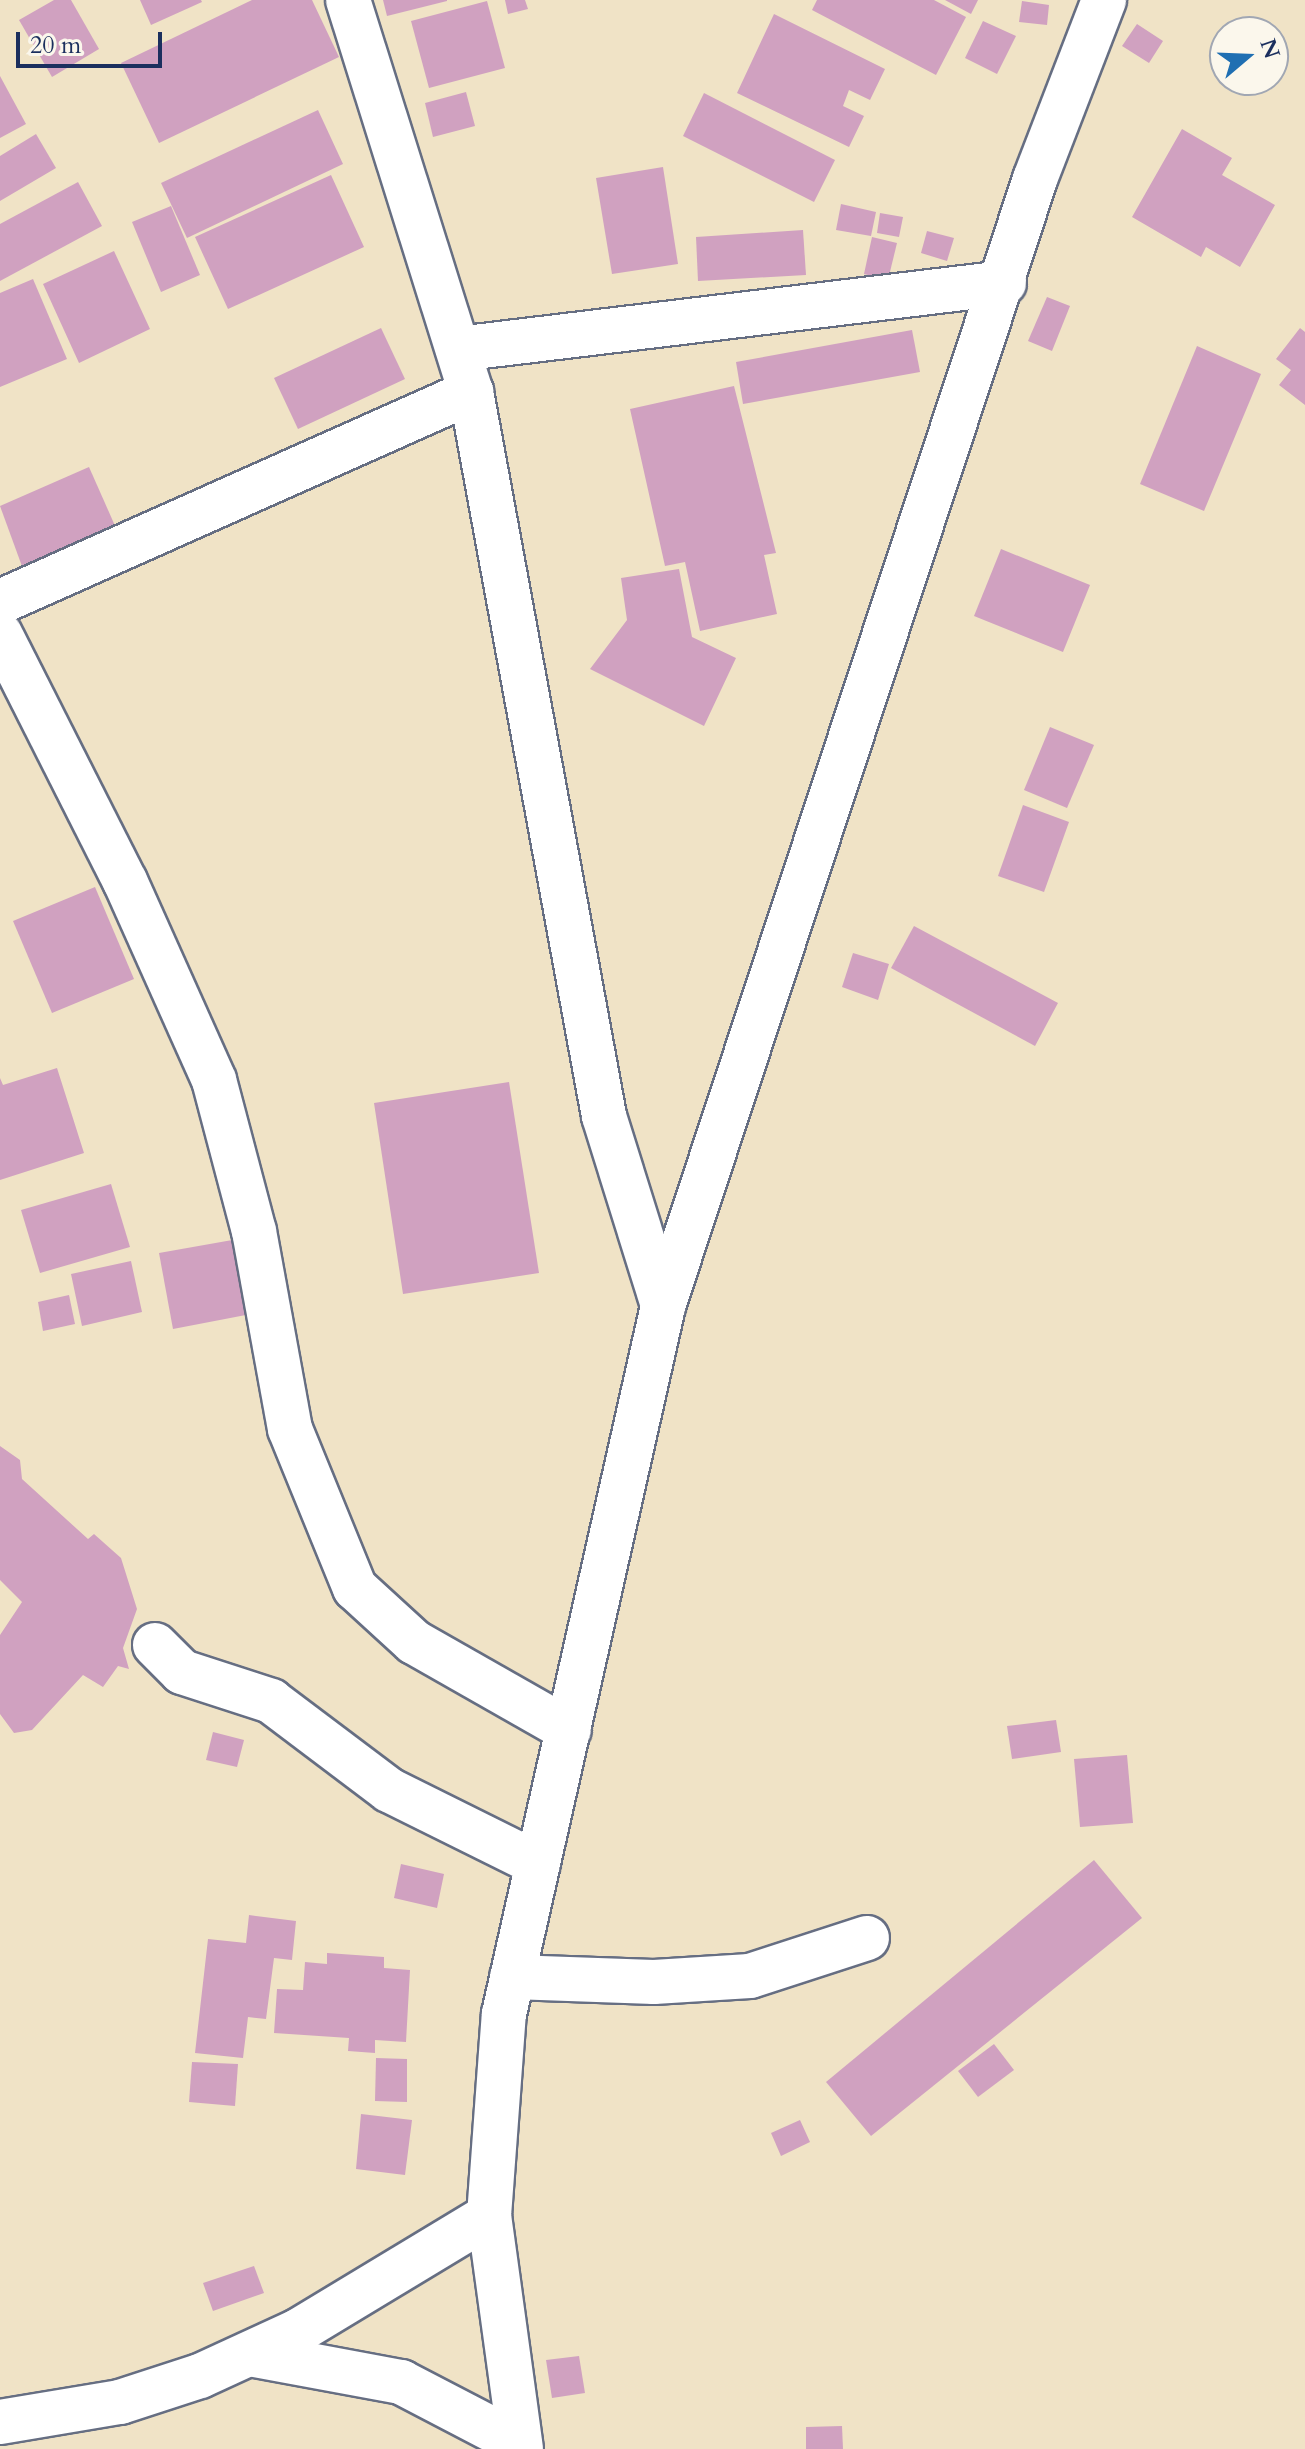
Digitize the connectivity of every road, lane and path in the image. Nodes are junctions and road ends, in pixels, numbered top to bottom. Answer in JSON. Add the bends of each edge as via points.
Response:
{"nodes":[{"id":1,"x":348,"y":0,"type":"edge"},
{"id":2,"x":1104,"y":0,"type":"edge"},
{"id":3,"x":1004,"y":283,"type":"junction"},
{"id":4,"x":458,"y":349,"type":"junction"},
{"id":5,"x":471,"y":392,"type":"junction"},
{"id":6,"x":0,"y":602,"type":"edge"},
{"id":7,"x":0,"y":634,"type":"edge"},
{"id":8,"x":663,"y":1306,"type":"junction"},
{"id":9,"x":155,"y":1645,"type":"dead end"},
{"id":10,"x":569,"y":1730,"type":"junction"},
{"id":11,"x":538,"y":1864,"type":"junction"},
{"id":12,"x":867,"y":1938,"type":"dead end"},
{"id":13,"x":512,"y":1977,"type":"junction"},
{"id":14,"x":489,"y":2216,"type":"junction"},
{"id":15,"x":250,"y":2354,"type":"junction"},
{"id":16,"x":0,"y":2422,"type":"edge"},
{"id":17,"x":520,"y":2447,"type":"edge"}],
"edges":[{"from":1,"to":4,"type":"street"},
{"from":2,"to":3,"type":"street","via":[[1035,179]]},
{"from":3,"to":4,"type":"street"},
{"from":3,"to":8,"type":"street"},
{"from":4,"to":5,"type":"street"},
{"from":5,"to":6,"type":"street"},
{"from":5,"to":8,"type":"street","via":[[604,1116]]},
{"from":7,"to":10,"type":"street","via":[[125,881],[214,1080],[254,1231],[290,1429],[355,1588],[414,1642]]},
{"from":8,"to":10,"type":"street"},
{"from":9,"to":11,"type":"street","via":[[182,1672],[271,1701],[389,1790]]},
{"from":10,"to":11,"type":"street"},
{"from":11,"to":13,"type":"street"},
{"from":12,"to":13,"type":"street","via":[[750,1976],[654,1982]]},
{"from":13,"to":14,"type":"street"},
{"from":14,"to":15,"type":"street"},
{"from":14,"to":17,"type":"street"},
{"from":15,"to":16,"type":"street","via":[[120,2402]]},
{"from":15,"to":17,"type":"street","via":[[401,2382]]}]}
